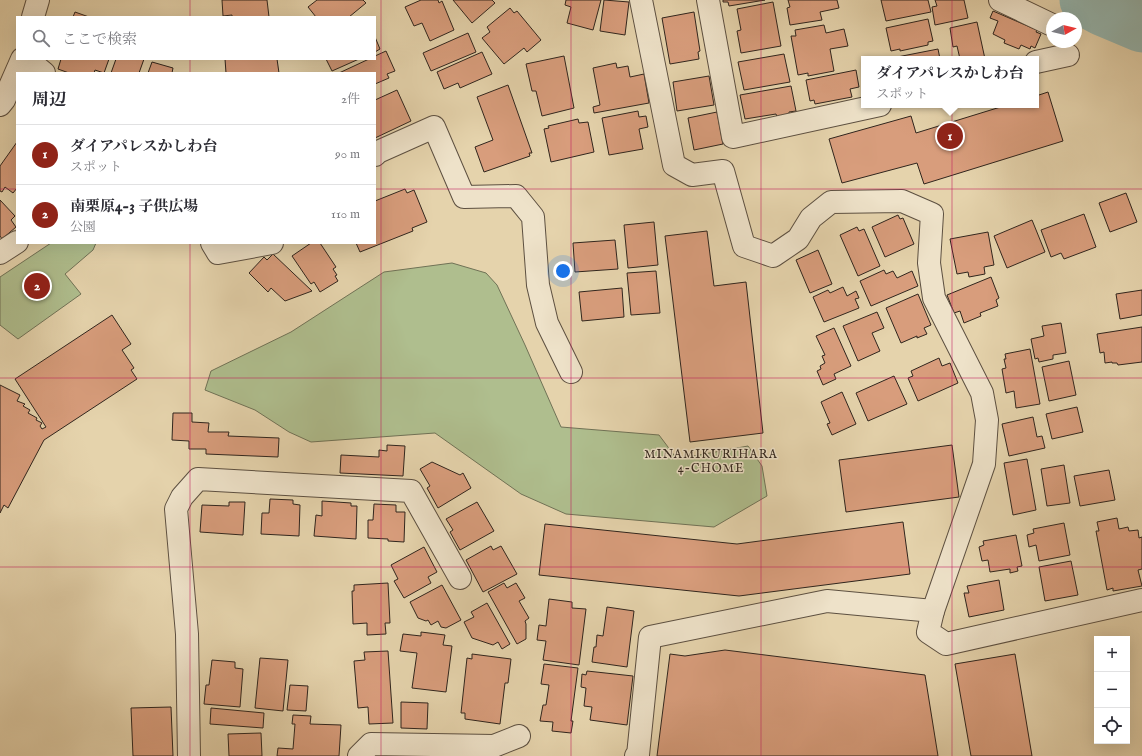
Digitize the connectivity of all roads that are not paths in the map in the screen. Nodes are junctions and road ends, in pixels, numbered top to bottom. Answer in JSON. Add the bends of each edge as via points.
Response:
{"nodes":[{"id":1,"x":38,"y":0,"type":"edge"},
{"id":2,"x":641,"y":0,"type":"edge"},
{"id":3,"x":708,"y":0,"type":"edge"},
{"id":4,"x":1000,"y":0,"type":"edge"},
{"id":5,"x":34,"y":16,"type":"edge"},
{"id":6,"x":1046,"y":22,"type":"edge"},
{"id":7,"x":1068,"y":54,"type":"dead end"},
{"id":8,"x":22,"y":60,"type":"edge"},
{"id":9,"x":28,"y":60,"type":"edge"},
{"id":10,"x":1039,"y":61,"type":"edge"},
{"id":11,"x":16,"y":72,"type":"edge"},
{"id":12,"x":43,"y":72,"type":"edge"},
{"id":13,"x":16,"y":73,"type":"edge"},
{"id":14,"x":0,"y":105,"type":"edge"},
{"id":15,"x":866,"y":108,"type":"edge"},
{"id":16,"x":376,"y":154,"type":"edge"},
{"id":17,"x":16,"y":243,"type":"edge"},
{"id":18,"x":213,"y":244,"type":"edge"},
{"id":19,"x":266,"y":244,"type":"edge"},
{"id":20,"x":0,"y":253,"type":"edge"},
{"id":21,"x":572,"y":372,"type":"dead end"},
{"id":22,"x":460,"y":578,"type":"dead end"},
{"id":23,"x":1142,"y":600,"type":"edge"},
{"id":24,"x":932,"y":611,"type":"junction"},
{"id":25,"x":519,"y":736,"type":"dead end"},
{"id":26,"x":189,"y":756,"type":"edge"},
{"id":27,"x":359,"y":756,"type":"edge"},
{"id":28,"x":636,"y":756,"type":"edge"}],
"edges":[{"from":1,"to":5,"type":"street"},
{"from":2,"to":24,"type":"street","via":[[674,165],[692,175],[723,171],[744,246],[773,256],[798,239],[810,218],[831,202],[902,201],[932,214],[929,263],[934,298],[982,393],[987,420],[984,464]]},
{"from":3,"to":15,"type":"street","via":[[734,137]]},
{"from":4,"to":6,"type":"street"},
{"from":7,"to":10,"type":"street"},
{"from":8,"to":11,"type":"street"},
{"from":9,"to":12,"type":"street"},
{"from":13,"to":14,"type":"street"},
{"from":16,"to":21,"type":"street","via":[[434,127],[464,198],[516,196],[533,217],[538,284],[547,323]]},
{"from":17,"to":20,"type":"street"},
{"from":18,"to":19,"type":"street","via":[[218,252]]},
{"from":22,"to":26,"type":"street","via":[[411,491],[198,479],[182,496],[176,509],[187,634]]},
{"from":23,"to":24,"type":"street","via":[[946,644],[928,632]]},
{"from":24,"to":28,"type":"street","via":[[827,601],[650,637]]},
{"from":25,"to":27,"type":"street","via":[[494,746],[371,744]]}]}
